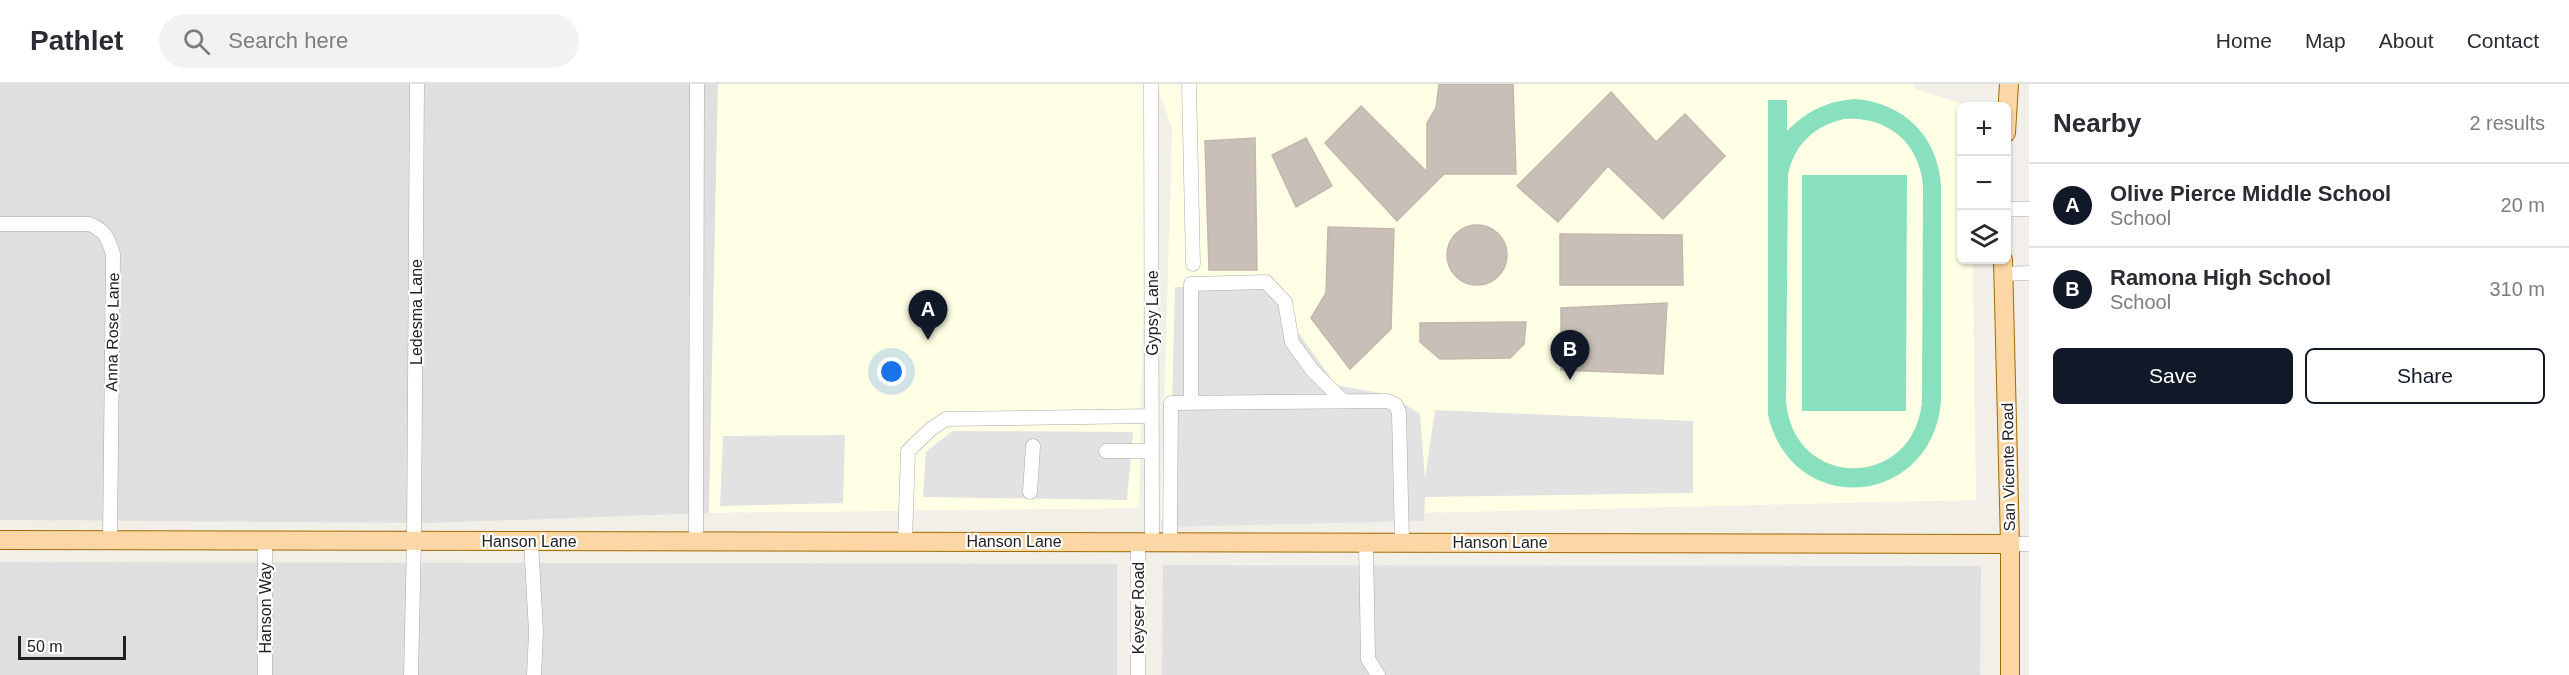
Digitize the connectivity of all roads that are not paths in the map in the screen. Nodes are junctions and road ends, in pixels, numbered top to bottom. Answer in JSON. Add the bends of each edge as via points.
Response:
{"nodes":[{"id":1,"x":417,"y":84,"type":"edge"},
{"id":2,"x":697,"y":84,"type":"edge"},
{"id":3,"x":1151,"y":84,"type":"edge"},
{"id":4,"x":1189,"y":84,"type":"edge"},
{"id":5,"x":2009,"y":84,"type":"edge"},
{"id":6,"x":2008,"y":102,"type":"edge"},
{"id":7,"x":2011,"y":209,"type":"edge"},
{"id":8,"x":2029,"y":209,"type":"edge"},
{"id":9,"x":0,"y":225,"type":"edge"},
{"id":10,"x":1193,"y":264,"type":"dead end"},
{"id":11,"x":2003,"y":267,"type":"edge"},
{"id":12,"x":2029,"y":273,"type":"edge"},
{"id":13,"x":1343,"y":401,"type":"junction"},
{"id":14,"x":1191,"y":403,"type":"junction"},
{"id":15,"x":1151,"y":416,"type":"junction"},
{"id":16,"x":1033,"y":446,"type":"dead end"},
{"id":17,"x":1107,"y":451,"type":"dead end"},
{"id":18,"x":1152,"y":451,"type":"junction"},
{"id":19,"x":1030,"y":492,"type":"dead end"},
{"id":20,"x":0,"y":540,"type":"edge"},
{"id":21,"x":110,"y":540,"type":"junction"},
{"id":22,"x":265,"y":540,"type":"junction"},
{"id":23,"x":414,"y":540,"type":"junction"},
{"id":24,"x":696,"y":541,"type":"junction"},
{"id":25,"x":905,"y":541,"type":"junction"},
{"id":26,"x":1153,"y":541,"type":"junction"},
{"id":27,"x":531,"y":542,"type":"junction"},
{"id":28,"x":1366,"y":542,"type":"junction"},
{"id":29,"x":1402,"y":542,"type":"junction"},
{"id":30,"x":2010,"y":544,"type":"junction"},
{"id":31,"x":2029,"y":544,"type":"edge"},
{"id":32,"x":265,"y":675,"type":"edge"},
{"id":33,"x":411,"y":675,"type":"edge"},
{"id":34,"x":534,"y":675,"type":"edge"},
{"id":35,"x":1137,"y":675,"type":"edge"},
{"id":36,"x":1378,"y":675,"type":"edge"},
{"id":37,"x":2010,"y":675,"type":"edge"}],
"edges":[{"from":1,"to":23,"type":"street","name":"Ledesma Lane"},
{"from":2,"to":24,"type":"street"},
{"from":3,"to":15,"type":"street","name":"Gypsy Lane"},
{"from":4,"to":10,"type":"street"},
{"from":5,"to":6,"type":"main road"},
{"from":7,"to":8,"type":"street"},
{"from":9,"to":21,"type":"street","name":"Anna Rose Lane","via":[[89,224],[101,228],[107,236],[113,254]]},
{"from":11,"to":12,"type":"street"},
{"from":11,"to":30,"type":"main road","name":"San Vicente Road"},
{"from":13,"to":14,"type":"street"},
{"from":13,"to":14,"type":"street","via":[[1312,370],[1292,342],[1285,302],[1266,282],[1191,284]]},
{"from":13,"to":29,"type":"street","via":[[1388,401],[1396,405]]},
{"from":14,"to":26,"type":"street","via":[[1171,403]]},
{"from":15,"to":18,"type":"street","name":"Gypsy Lane"},
{"from":15,"to":25,"type":"street","via":[[946,419],[908,451]]},
{"from":16,"to":19,"type":"street"},
{"from":17,"to":18,"type":"street"},
{"from":18,"to":26,"type":"street","name":"Gypsy Lane"},
{"from":20,"to":21,"type":"main road","name":"Hanson Lane"},
{"from":21,"to":22,"type":"main road","name":"Hanson Lane"},
{"from":22,"to":23,"type":"main road","name":"Hanson Lane"},
{"from":22,"to":32,"type":"street","name":"Hanson Way"},
{"from":23,"to":27,"type":"main road","name":"Hanson Lane"},
{"from":23,"to":33,"type":"street","name":"Ledesma Lane"},
{"from":24,"to":25,"type":"main road","name":"Hanson Lane"},
{"from":24,"to":27,"type":"main road","name":"Hanson Lane"},
{"from":25,"to":26,"type":"main road","name":"Hanson Lane"},
{"from":26,"to":28,"type":"main road","name":"Hanson Lane"},
{"from":26,"to":35,"type":"street","name":"Keyser Road"},
{"from":27,"to":34,"type":"street"},
{"from":28,"to":29,"type":"main road","name":"Hanson Lane"},
{"from":28,"to":36,"type":"street","via":[[1368,659]]},
{"from":29,"to":30,"type":"main road","name":"Hanson Lane"},
{"from":30,"to":31,"type":"street","name":"Hanson Lane"},
{"from":30,"to":37,"type":"main road","name":"San Vicente Road"}]}
